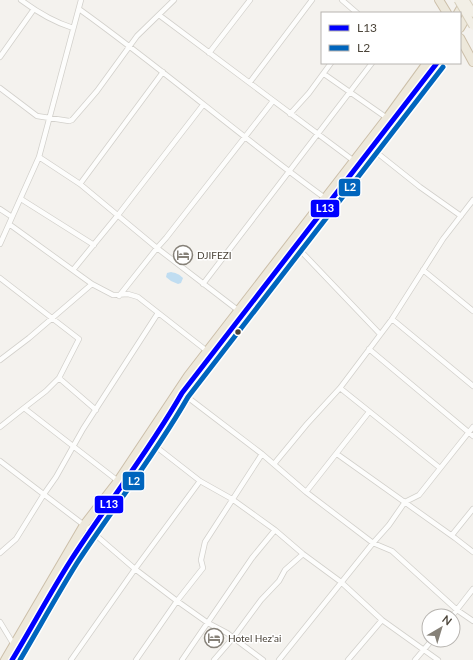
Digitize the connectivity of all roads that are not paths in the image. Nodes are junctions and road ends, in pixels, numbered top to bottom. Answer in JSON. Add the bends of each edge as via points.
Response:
{"nodes":[{"id":1,"x":21,"y":0,"type":"edge"},
{"id":2,"x":81,"y":0,"type":"edge"},
{"id":3,"x":174,"y":0,"type":"edge"},
{"id":4,"x":250,"y":0,"type":"edge"},
{"id":5,"x":312,"y":0,"type":"edge"},
{"id":6,"x":342,"y":0,"type":"edge"},
{"id":7,"x":439,"y":0,"type":"edge"},
{"id":8,"x":458,"y":0,"type":"edge"},
{"id":9,"x":466,"y":0,"type":"edge"},
{"id":10,"x":473,"y":7,"type":"edge"},
{"id":11,"x":34,"y":9,"type":"junction"},
{"id":12,"x":79,"y":9,"type":"junction"},
{"id":13,"x":356,"y":12,"type":"edge"},
{"id":14,"x":446,"y":12,"type":"edge"},
{"id":15,"x":459,"y":12,"type":"edge"},
{"id":16,"x":473,"y":13,"type":"edge"},
{"id":17,"x":159,"y":15,"type":"junction"},
{"id":18,"x":461,"y":26,"type":"edge"},
{"id":19,"x":473,"y":26,"type":"edge"},
{"id":20,"x":74,"y":28,"type":"junction"},
{"id":21,"x":461,"y":40,"type":"edge"},
{"id":22,"x":129,"y":45,"type":"junction"},
{"id":23,"x":461,"y":52,"type":"edge"},
{"id":24,"x":209,"y":53,"type":"junction"},
{"id":25,"x":0,"y":57,"type":"edge"},
{"id":26,"x":472,"y":60,"type":"edge"},
{"id":27,"x":330,"y":64,"type":"edge"},
{"id":28,"x":371,"y":64,"type":"edge"},
{"id":29,"x":426,"y":64,"type":"edge"},
{"id":30,"x":435,"y":64,"type":"edge"},
{"id":31,"x":163,"y":72,"type":"junction"},
{"id":32,"x":324,"y":74,"type":"junction"},
{"id":33,"x":250,"y":82,"type":"junction"},
{"id":34,"x":0,"y":88,"type":"edge"},
{"id":35,"x":351,"y":92,"type":"junction"},
{"id":36,"x":273,"y":101,"type":"junction"},
{"id":37,"x":203,"y":105,"type":"junction"},
{"id":38,"x":290,"y":114,"type":"junction"},
{"id":39,"x":49,"y":118,"type":"junction"},
{"id":40,"x":387,"y":118,"type":"junction"},
{"id":41,"x":318,"y":134,"type":"junction"},
{"id":42,"x":245,"y":137,"type":"junction"},
{"id":43,"x":371,"y":148,"type":"junction"},
{"id":44,"x":39,"y":157,"type":"junction"},
{"id":45,"x":356,"y":163,"type":"junction"},
{"id":46,"x":289,"y":171,"type":"junction"},
{"id":47,"x":80,"y":184,"type":"junction"},
{"id":48,"x":21,"y":198,"type":"junction"},
{"id":49,"x":325,"y":198,"type":"junction"},
{"id":50,"x":473,"y":200,"type":"edge"},
{"id":51,"x":0,"y":209,"type":"edge"},
{"id":52,"x":118,"y":215,"type":"junction"},
{"id":53,"x":461,"y":216,"type":"junction"},
{"id":54,"x":12,"y":217,"type":"junction"},
{"id":55,"x":9,"y":224,"type":"junction"},
{"id":56,"x":0,"y":244,"type":"edge"},
{"id":57,"x":94,"y":245,"type":"junction"},
{"id":58,"x":296,"y":246,"type":"junction"},
{"id":59,"x":157,"y":248,"type":"junction"},
{"id":60,"x":73,"y":270,"type":"junction"},
{"id":61,"x":423,"y":270,"type":"junction"},
{"id":62,"x":0,"y":278,"type":"edge"},
{"id":63,"x":92,"y":284,"type":"junction"},
{"id":64,"x":203,"y":284,"type":"junction"},
{"id":65,"x":118,"y":296,"type":"junction"},
{"id":66,"x":473,"y":311,"type":"edge"},
{"id":67,"x":158,"y":313,"type":"junction"},
{"id":68,"x":241,"y":313,"type":"junction"},
{"id":69,"x":52,"y":318,"type":"junction"},
{"id":70,"x":392,"y":319,"type":"junction"},
{"id":71,"x":380,"y":334,"type":"junction"},
{"id":72,"x":369,"y":349,"type":"junction"},
{"id":73,"x":207,"y":351,"type":"junction"},
{"id":74,"x":0,"y":360,"type":"edge"},
{"id":75,"x":59,"y":378,"type":"junction"},
{"id":76,"x":473,"y":386,"type":"edge"},
{"id":77,"x":340,"y":388,"type":"junction"},
{"id":78,"x":182,"y":393,"type":"junction"},
{"id":79,"x":24,"y":408,"type":"junction"},
{"id":80,"x":96,"y":410,"type":"junction"},
{"id":81,"x":369,"y":412,"type":"junction"},
{"id":82,"x":0,"y":427,"type":"edge"},
{"id":83,"x":473,"y":427,"type":"edge"},
{"id":84,"x":471,"y":434,"type":"edge"},
{"id":85,"x":148,"y":441,"type":"junction"},
{"id":86,"x":73,"y":446,"type":"junction"},
{"id":87,"x":262,"y":454,"type":"junction"},
{"id":88,"x":337,"y":454,"type":"junction"},
{"id":89,"x":0,"y":461,"type":"edge"},
{"id":90,"x":274,"y":464,"type":"junction"},
{"id":91,"x":440,"y":468,"type":"junction"},
{"id":92,"x":118,"y":481,"type":"junction"},
{"id":93,"x":200,"y":481,"type":"junction"},
{"id":94,"x":306,"y":492,"type":"junction"},
{"id":95,"x":44,"y":494,"type":"junction"},
{"id":96,"x":232,"y":499,"type":"junction"},
{"id":97,"x":405,"y":502,"type":"junction"},
{"id":98,"x":473,"y":509,"type":"edge"},
{"id":99,"x":84,"y":525,"type":"junction"},
{"id":100,"x":275,"y":530,"type":"junction"},
{"id":101,"x":91,"y":531,"type":"junction"},
{"id":102,"x":452,"y":536,"type":"junction"},
{"id":103,"x":373,"y":543,"type":"junction"},
{"id":104,"x":473,"y":552,"type":"edge"},
{"id":105,"x":0,"y":553,"type":"edge"},
{"id":106,"x":303,"y":554,"type":"junction"},
{"id":107,"x":135,"y":569,"type":"junction"},
{"id":108,"x":341,"y":582,"type":"junction"},
{"id":109,"x":473,"y":589,"type":"edge"},
{"id":110,"x":177,"y":601,"type":"junction"},
{"id":111,"x":455,"y":608,"type":"edge"},
{"id":112,"x":459,"y":608,"type":"edge"},
{"id":113,"x":461,"y":613,"type":"edge"},
{"id":114,"x":382,"y":620,"type":"junction"},
{"id":115,"x":473,"y":621,"type":"edge"},
{"id":116,"x":0,"y":622,"type":"edge"},
{"id":117,"x":208,"y":623,"type":"junction"},
{"id":118,"x":233,"y":638,"type":"junction"},
{"id":119,"x":14,"y":645,"type":"junction"},
{"id":120,"x":423,"y":650,"type":"junction"},
{"id":121,"x":11,"y":659,"type":"edge"},
{"id":122,"x":71,"y":660,"type":"edge"},
{"id":123,"x":136,"y":660,"type":"edge"},
{"id":124,"x":182,"y":660,"type":"edge"},
{"id":125,"x":214,"y":660,"type":"edge"},
{"id":126,"x":263,"y":660,"type":"edge"},
{"id":127,"x":279,"y":660,"type":"edge"},
{"id":128,"x":348,"y":660,"type":"edge"},
{"id":129,"x":415,"y":660,"type":"edge"},
{"id":130,"x":438,"y":660,"type":"edge"}],
"edges":[{"from":1,"to":11,"type":"street"},
{"from":2,"to":12,"type":"street"},
{"from":3,"to":17,"type":"street"},
{"from":4,"to":24,"type":"street"},
{"from":5,"to":33,"type":"street"},
{"from":6,"to":13,"type":"street"},
{"from":7,"to":14,"type":"highway"},
{"from":8,"to":19,"type":"main road","bridge":true},
{"from":9,"to":15,"type":"highway"},
{"from":9,"to":16,"type":"main road","bridge":true},
{"from":10,"to":18,"type":"highway"},
{"from":11,"to":20,"type":"street","via":[[62,25]]},
{"from":11,"to":25,"type":"street"},
{"from":12,"to":20,"type":"street"},
{"from":12,"to":22,"type":"street"},
{"from":17,"to":22,"type":"street"},
{"from":17,"to":24,"type":"street"},
{"from":20,"to":39,"type":"street"},
{"from":21,"to":26,"type":"highway"},
{"from":22,"to":31,"type":"street"},
{"from":22,"to":39,"type":"street","via":[[97,91],[72,120]]},
{"from":23,"to":26,"type":"highway"},
{"from":24,"to":33,"type":"street"},
{"from":27,"to":32,"type":"street"},
{"from":28,"to":35,"type":"street"},
{"from":29,"to":40,"type":"highway"},
{"from":30,"to":43,"type":"highway"},
{"from":31,"to":37,"type":"street"},
{"from":31,"to":47,"type":"street"},
{"from":32,"to":35,"type":"street"},
{"from":32,"to":38,"type":"street"},
{"from":33,"to":36,"type":"street"},
{"from":34,"to":39,"type":"street","via":[[37,116]]},
{"from":35,"to":40,"type":"street"},
{"from":35,"to":41,"type":"street"},
{"from":36,"to":38,"type":"street"},
{"from":36,"to":42,"type":"street"},
{"from":37,"to":42,"type":"street"},
{"from":37,"to":52,"type":"street"},
{"from":38,"to":41,"type":"street"},
{"from":39,"to":44,"type":"street"},
{"from":40,"to":45,"type":"highway"},
{"from":41,"to":45,"type":"street"},
{"from":41,"to":46,"type":"street"},
{"from":42,"to":46,"type":"street"},
{"from":42,"to":59,"type":"street"},
{"from":43,"to":45,"type":"highway"},
{"from":43,"to":53,"type":"street"},
{"from":44,"to":47,"type":"street"},
{"from":44,"to":48,"type":"street"},
{"from":45,"to":49,"type":"highway"},
{"from":45,"to":58,"type":"highway"},
{"from":46,"to":49,"type":"street"},
{"from":46,"to":64,"type":"street"},
{"from":47,"to":52,"type":"street"},
{"from":48,"to":54,"type":"street"},
{"from":48,"to":57,"type":"street"},
{"from":49,"to":68,"type":"highway"},
{"from":50,"to":53,"type":"street"},
{"from":51,"to":54,"type":"street"},
{"from":52,"to":57,"type":"street"},
{"from":52,"to":59,"type":"street"},
{"from":53,"to":61,"type":"street"},
{"from":54,"to":55,"type":"street"},
{"from":55,"to":56,"type":"street"},
{"from":55,"to":60,"type":"street"},
{"from":57,"to":60,"type":"street"},
{"from":58,"to":68,"type":"highway"},
{"from":58,"to":71,"type":"street"},
{"from":59,"to":64,"type":"street"},
{"from":59,"to":65,"type":"street"},
{"from":60,"to":63,"type":"street"},
{"from":61,"to":66,"type":"street"},
{"from":61,"to":70,"type":"street"},
{"from":62,"to":69,"type":"street"},
{"from":63,"to":65,"type":"street"},
{"from":63,"to":69,"type":"street"},
{"from":64,"to":68,"type":"street"},
{"from":65,"to":67,"type":"street","via":[[133,295]]},
{"from":67,"to":73,"type":"street"},
{"from":67,"to":80,"type":"street"},
{"from":68,"to":73,"type":"highway"},
{"from":68,"to":78,"type":"highway"},
{"from":69,"to":74,"type":"street"},
{"from":69,"to":75,"type":"street","via":[[79,339]]},
{"from":70,"to":71,"type":"street"},
{"from":70,"to":76,"type":"street"},
{"from":71,"to":72,"type":"street"},
{"from":72,"to":77,"type":"street"},
{"from":72,"to":84,"type":"street"},
{"from":73,"to":85,"type":"highway","via":[[184,382]]},
{"from":75,"to":79,"type":"street"},
{"from":75,"to":80,"type":"street"},
{"from":77,"to":81,"type":"street"},
{"from":77,"to":90,"type":"street"},
{"from":78,"to":85,"type":"highway"},
{"from":78,"to":87,"type":"street"},
{"from":79,"to":82,"type":"street"},
{"from":79,"to":86,"type":"street"},
{"from":80,"to":86,"type":"street"},
{"from":81,"to":88,"type":"street"},
{"from":81,"to":91,"type":"street"},
{"from":83,"to":84,"type":"street"},
{"from":84,"to":91,"type":"street"},
{"from":85,"to":92,"type":"highway"},
{"from":85,"to":93,"type":"street"},
{"from":85,"to":101,"type":"highway","via":[[117,494]]},
{"from":86,"to":92,"type":"street"},
{"from":86,"to":95,"type":"street"},
{"from":87,"to":90,"type":"street"},
{"from":87,"to":96,"type":"street"},
{"from":88,"to":94,"type":"street"},
{"from":88,"to":97,"type":"street"},
{"from":89,"to":95,"type":"street"},
{"from":90,"to":94,"type":"street"},
{"from":91,"to":97,"type":"street","via":[[419,495]]},
{"from":92,"to":99,"type":"highway"},
{"from":93,"to":96,"type":"street"},
{"from":93,"to":107,"type":"street"},
{"from":94,"to":103,"type":"street"},
{"from":95,"to":99,"type":"street"},
{"from":95,"to":105,"type":"street","via":[[16,539]]},
{"from":96,"to":100,"type":"street"},
{"from":96,"to":110,"type":"street","via":[[205,542],[201,560],[203,568]]},
{"from":97,"to":102,"type":"street"},
{"from":97,"to":103,"type":"street"},
{"from":98,"to":102,"type":"street"},
{"from":99,"to":101,"type":"street"},
{"from":99,"to":119,"type":"highway"},
{"from":100,"to":106,"type":"street"},
{"from":100,"to":117,"type":"street","via":[[252,558]]},
{"from":101,"to":107,"type":"street"},
{"from":101,"to":121,"type":"highway"},
{"from":102,"to":104,"type":"street"},
{"from":103,"to":108,"type":"street"},
{"from":103,"to":111,"type":"street","via":[[392,551]]},
{"from":106,"to":108,"type":"street"},
{"from":106,"to":118,"type":"street","via":[[285,570]]},
{"from":107,"to":110,"type":"street"},
{"from":107,"to":122,"type":"street"},
{"from":108,"to":114,"type":"street"},
{"from":108,"to":127,"type":"street"},
{"from":109,"to":112,"type":"street"},
{"from":110,"to":117,"type":"street"},
{"from":110,"to":123,"type":"street"},
{"from":113,"to":115,"type":"street"},
{"from":114,"to":120,"type":"street"},
{"from":114,"to":128,"type":"street"},
{"from":116,"to":119,"type":"street"},
{"from":117,"to":118,"type":"street"},
{"from":117,"to":124,"type":"street"},
{"from":118,"to":125,"type":"street"},
{"from":118,"to":126,"type":"street"},
{"from":119,"to":121,"type":"highway"},
{"from":120,"to":129,"type":"street"},
{"from":120,"to":130,"type":"street"}]}
